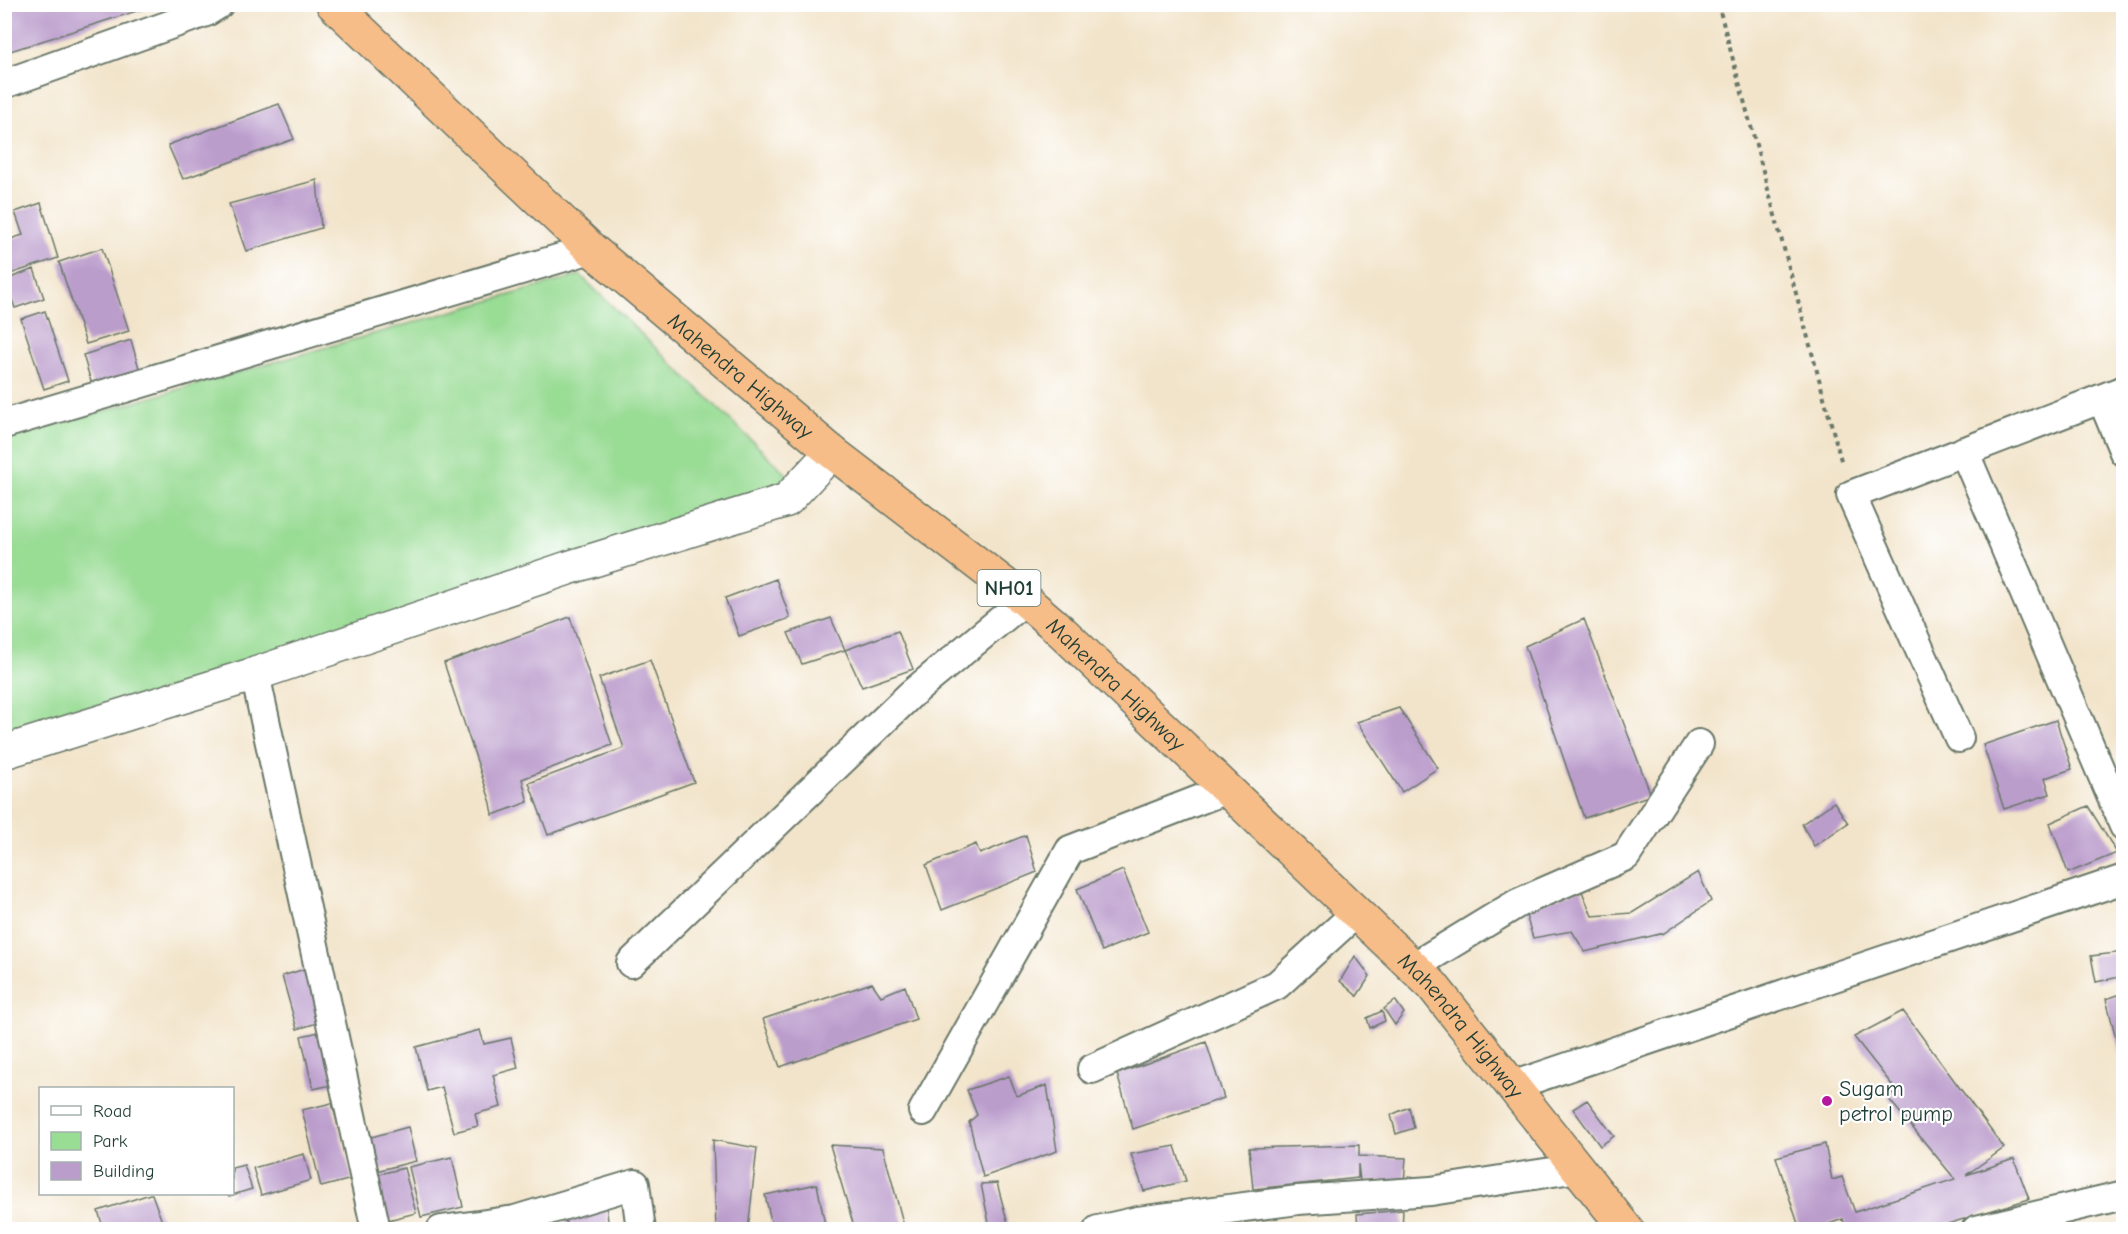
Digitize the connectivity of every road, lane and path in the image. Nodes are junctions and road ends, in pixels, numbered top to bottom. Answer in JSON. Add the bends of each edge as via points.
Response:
{"nodes":[{"id":1,"x":219,"y":4,"type":"edge"},
{"id":2,"x":333,"y":4,"type":"edge"},
{"id":3,"x":1718,"y":4,"type":"edge"},
{"id":4,"x":4,"y":84,"type":"edge"},
{"id":5,"x":591,"y":249,"type":"junction"},
{"id":6,"x":2113,"y":394,"type":"edge"},
{"id":7,"x":4,"y":424,"type":"edge"},
{"id":8,"x":1964,"y":451,"type":"junction"},
{"id":9,"x":2124,"y":452,"type":"edge"},
{"id":10,"x":832,"y":453,"type":"junction"},
{"id":11,"x":1851,"y":495,"type":"junction"},
{"id":12,"x":1025,"y":600,"type":"junction"},
{"id":13,"x":255,"y":674,"type":"junction"},
{"id":14,"x":1959,"y":738,"type":"dead end"},
{"id":15,"x":1699,"y":744,"type":"dead end"},
{"id":16,"x":4,"y":752,"type":"edge"},
{"id":17,"x":1227,"y":789,"type":"junction"},
{"id":18,"x":2124,"y":826,"type":"edge"},
{"id":19,"x":2124,"y":879,"type":"edge"},
{"id":20,"x":1356,"y":913,"type":"junction"},
{"id":21,"x":631,"y":963,"type":"dead end"},
{"id":22,"x":1413,"y":967,"type":"junction"},
{"id":23,"x":1092,"y":1069,"type":"dead end"},
{"id":24,"x":1512,"y":1086,"type":"junction"},
{"id":25,"x":923,"y":1111,"type":"dead end"},
{"id":26,"x":1578,"y":1168,"type":"junction"},
{"id":27,"x":2124,"y":1195,"type":"edge"},
{"id":28,"x":1988,"y":1228,"type":"edge"},
{"id":29,"x":376,"y":1230,"type":"edge"},
{"id":30,"x":441,"y":1230,"type":"edge"},
{"id":31,"x":641,"y":1230,"type":"edge"},
{"id":32,"x":1098,"y":1230,"type":"edge"},
{"id":33,"x":1627,"y":1230,"type":"edge"}],
"edges":[{"from":1,"to":4,"type":"street"},
{"from":2,"to":5,"type":"highway","name":"Mahendra Highway","number":"NH01"},
{"from":3,"to":11,"type":"path"},
{"from":5,"to":7,"type":"street"},
{"from":5,"to":10,"type":"highway","name":"Mahendra Highway","number":"NH01"},
{"from":6,"to":8,"type":"street"},
{"from":6,"to":9,"type":"street"},
{"from":8,"to":11,"type":"street"},
{"from":8,"to":18,"type":"street"},
{"from":10,"to":12,"type":"highway","name":"Mahendra Highway","number":"NH01"},
{"from":10,"to":13,"type":"street","via":[[787,500],[568,568]]},
{"from":11,"to":14,"type":"street"},
{"from":12,"to":17,"type":"highway","name":"Mahendra Highway","number":"NH01"},
{"from":12,"to":21,"type":"street","via":[[910,695]]},
{"from":13,"to":16,"type":"street"},
{"from":13,"to":29,"type":"street"},
{"from":15,"to":22,"type":"street","via":[[1626,856],[1518,903]]},
{"from":17,"to":20,"type":"highway","name":"Mahendra Highway","number":"NH01"},
{"from":17,"to":25,"type":"street","via":[[1070,850]]},
{"from":19,"to":24,"type":"street"},
{"from":20,"to":22,"type":"highway","name":"Mahendra Highway","number":"NH01"},
{"from":20,"to":23,"type":"street","via":[[1277,985]]},
{"from":22,"to":24,"type":"highway","name":"Mahendra Highway","number":"NH01","via":[[1432,984]]},
{"from":24,"to":26,"type":"highway","name":"Mahendra Highway","number":"NH01"},
{"from":26,"to":32,"type":"street","via":[[1431,1191],[1298,1200]]},
{"from":26,"to":33,"type":"highway","name":"Mahendra Highway","number":"NH01"},
{"from":27,"to":28,"type":"street"},
{"from":30,"to":31,"type":"street","via":[[514,1220],[635,1184]]}]}
